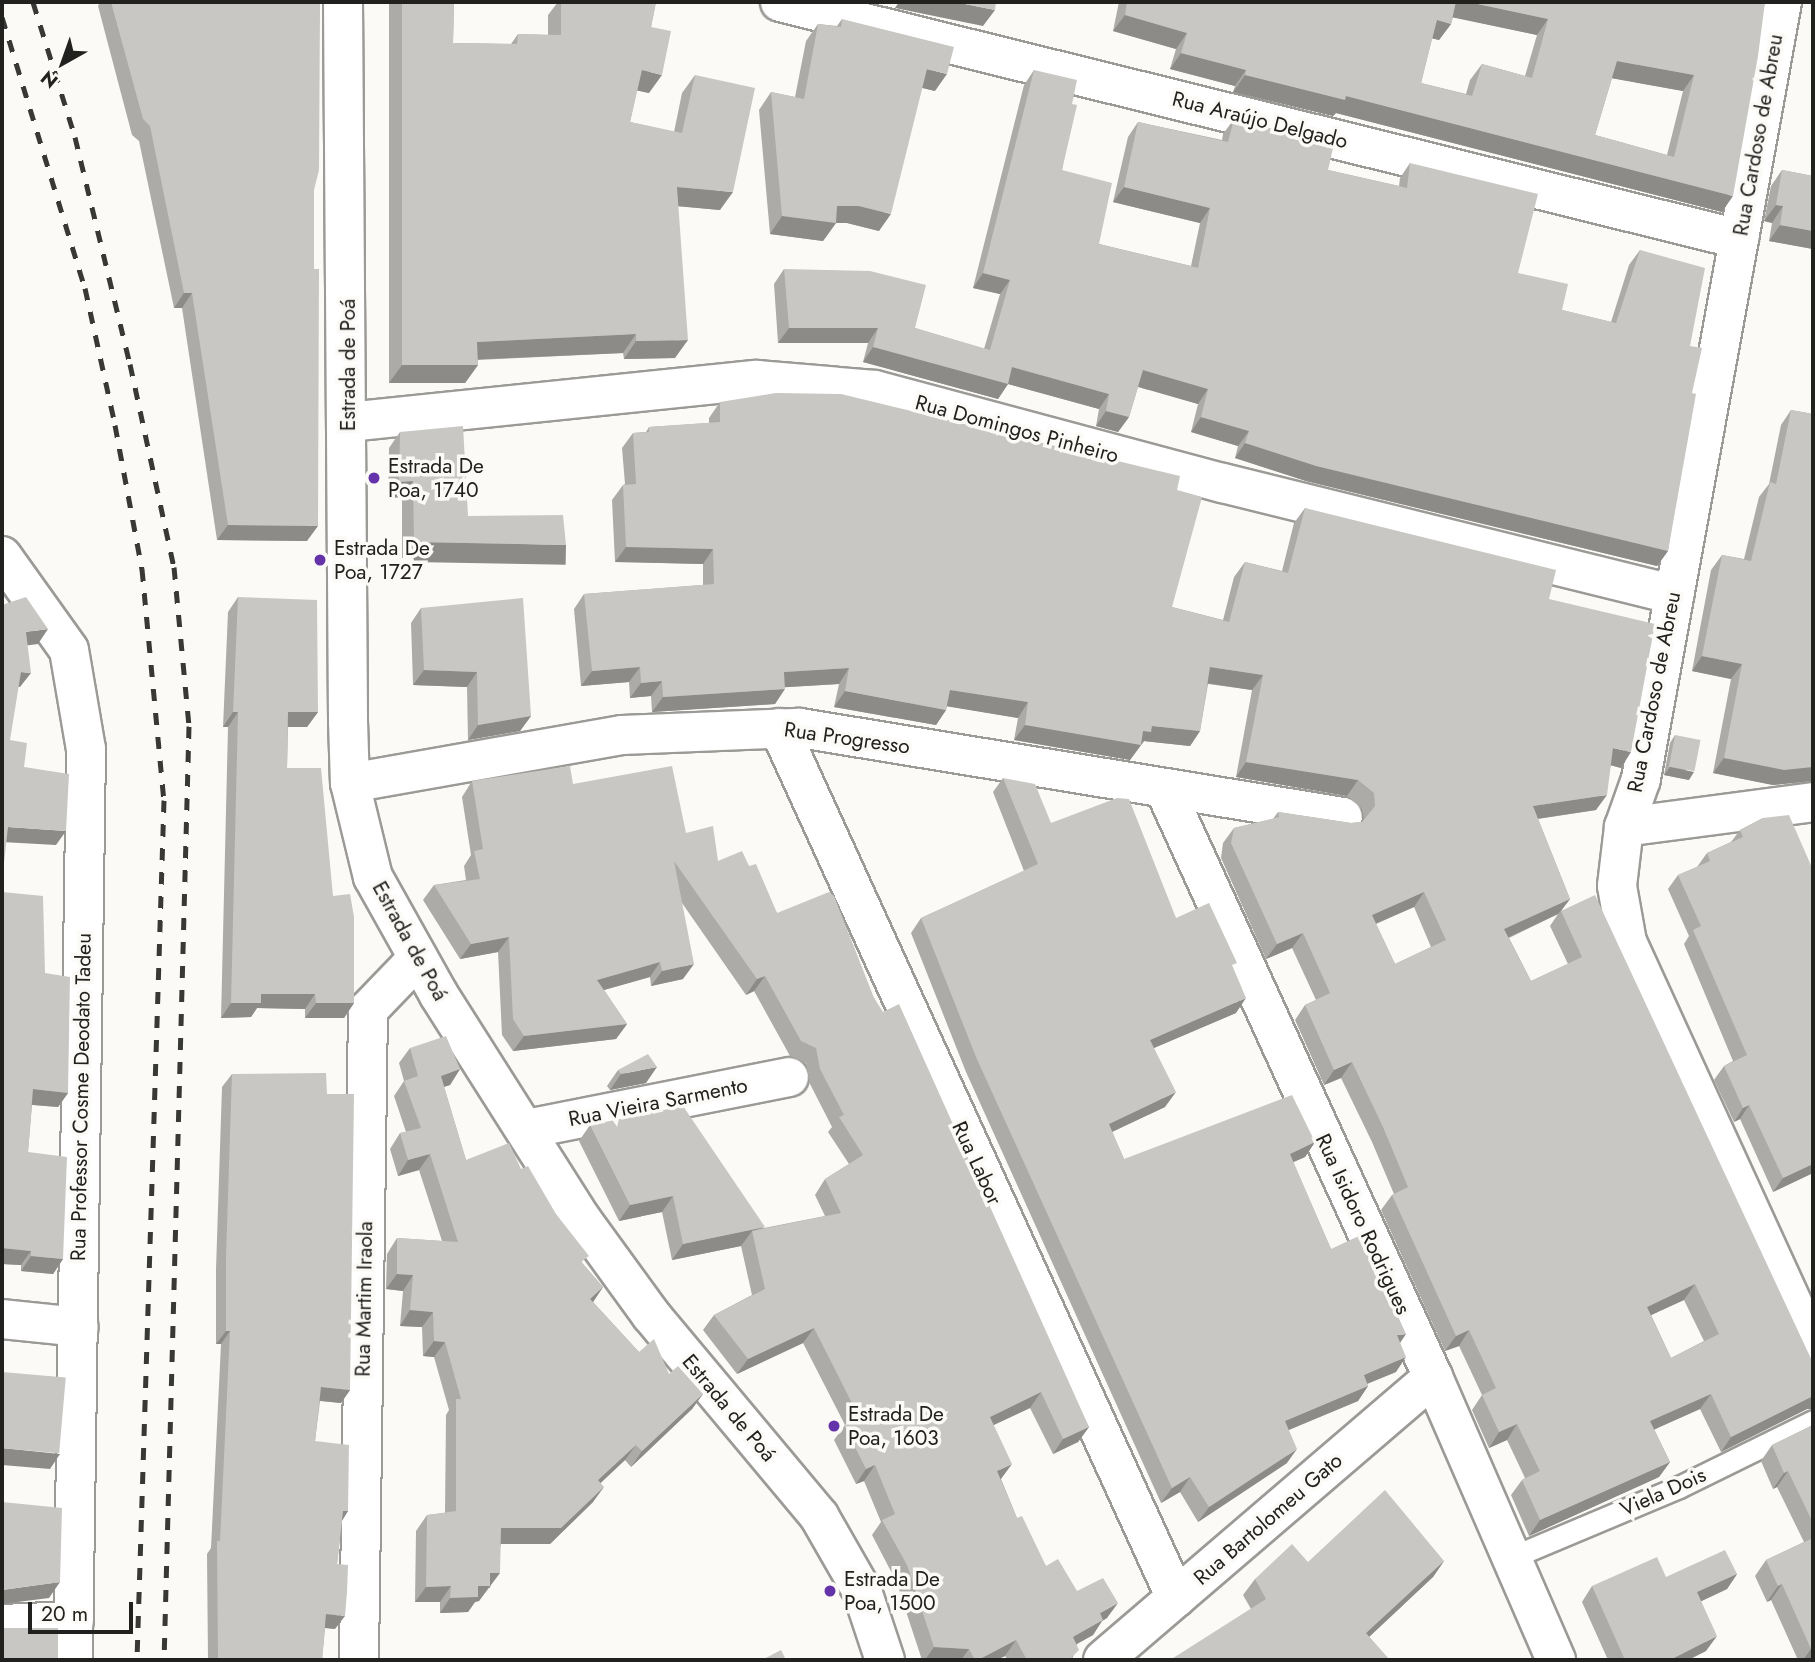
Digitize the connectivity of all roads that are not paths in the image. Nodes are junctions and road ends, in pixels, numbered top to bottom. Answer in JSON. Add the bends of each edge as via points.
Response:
{"nodes":[{"id":1,"x":343,"y":2,"type":"edge"},
{"id":2,"x":780,"y":2,"type":"edge"},
{"id":3,"x":1782,"y":2,"type":"edge"},
{"id":4,"x":1740,"y":239,"type":"junction"},
{"id":5,"x":348,"y":422,"type":"junction"},
{"id":6,"x":2,"y":556,"type":"edge"},
{"id":7,"x":1674,"y":595,"type":"junction"},
{"id":8,"x":779,"y":728,"type":"junction"},
{"id":9,"x":350,"y":783,"type":"junction"},
{"id":10,"x":1165,"y":790,"type":"junction"},
{"id":11,"x":1813,"y":802,"type":"edge"},
{"id":12,"x":1343,"y":817,"type":"dead end"},
{"id":13,"x":1624,"y":827,"type":"junction"},
{"id":14,"x":418,"y":958,"type":"junction"},
{"id":15,"x":789,"y":1077,"type":"dead end"},
{"id":16,"x":527,"y":1129,"type":"junction"},
{"id":17,"x":2,"y":1319,"type":"edge"},
{"id":18,"x":79,"y":1327,"type":"junction"},
{"id":19,"x":1813,"y":1348,"type":"edge"},
{"id":20,"x":1433,"y":1377,"type":"junction"},
{"id":21,"x":1813,"y":1421,"type":"edge"},
{"id":22,"x":1510,"y":1558,"type":"junction"},
{"id":23,"x":1176,"y":1598,"type":"junction"},
{"id":24,"x":74,"y":1621,"type":"junction"},
{"id":25,"x":2,"y":1624,"type":"edge"},
{"id":26,"x":73,"y":1660,"type":"edge"},
{"id":27,"x":359,"y":1660,"type":"edge"},
{"id":28,"x":885,"y":1660,"type":"edge"},
{"id":29,"x":1102,"y":1660,"type":"edge"},
{"id":30,"x":1556,"y":1660,"type":"edge"}],
"edges":[{"from":1,"to":5,"type":"street","name":"Estrada de Poá"},
{"from":2,"to":4,"type":"street","name":"Rua Araújo Delgado"},
{"from":3,"to":4,"type":"street","name":"Rua Cardoso de Abreu"},
{"from":4,"to":7,"type":"street","name":"Rua Cardoso de Abreu"},
{"from":5,"to":7,"type":"street","name":"Rua Domingos Pinheiro","via":[[757,380],[875,390],[1223,484]]},
{"from":5,"to":9,"type":"street","name":"Estrada de Poá"},
{"from":6,"to":18,"type":"street","name":"Rua Professor Cosme Deodato Tadeu","via":[[69,650],[86,749]]},
{"from":7,"to":13,"type":"street","name":"Rua Cardoso de Abreu","via":[[1641,779]]},
{"from":8,"to":9,"type":"street","name":"Rua Progresso","via":[[622,735]]},
{"from":8,"to":10,"type":"street","name":"Rua Progresso"},
{"from":8,"to":23,"type":"street","name":"Rua Labor"},
{"from":9,"to":14,"type":"street","name":"Estrada de Poá","via":[[373,877]]},
{"from":10,"to":12,"type":"street","name":"Rua Progresso"},
{"from":10,"to":20,"type":"street","name":"Rua Isidoro Rodrigues"},
{"from":11,"to":13,"type":"street"},
{"from":13,"to":19,"type":"street","name":"Rua Cardoso de Abreu","via":[[1617,886],[1627,942]]},
{"from":14,"to":16,"type":"street","name":"Estrada de Poá"},
{"from":14,"to":27,"type":"street","name":"Rua Martim Iraola","via":[[368,1010]]},
{"from":15,"to":16,"type":"street","name":"Rua Vieira Sarmento"},
{"from":16,"to":28,"type":"street","name":"Estrada de Poá","via":[[582,1220],[651,1315],[819,1516],[862,1591]]},
{"from":17,"to":18,"type":"street"},
{"from":18,"to":24,"type":"street","name":"Rua Professor Cosme Deodato Tadeu"},
{"from":20,"to":22,"type":"street","name":"Rua Isidoro Rodrigues"},
{"from":20,"to":23,"type":"street","name":"Rua Bartolomeu Gato"},
{"from":21,"to":22,"type":"lane","name":"Viela Dois","via":[[1679,1487]]},
{"from":22,"to":30,"type":"street","name":"Rua Isidoro Rodrigues"},
{"from":23,"to":29,"type":"street","name":"Rua Bartolomeu Gato"},
{"from":24,"to":25,"type":"street"},
{"from":24,"to":26,"type":"street","name":"Rua Professor Cosme Deodato Tadeu"}]}
